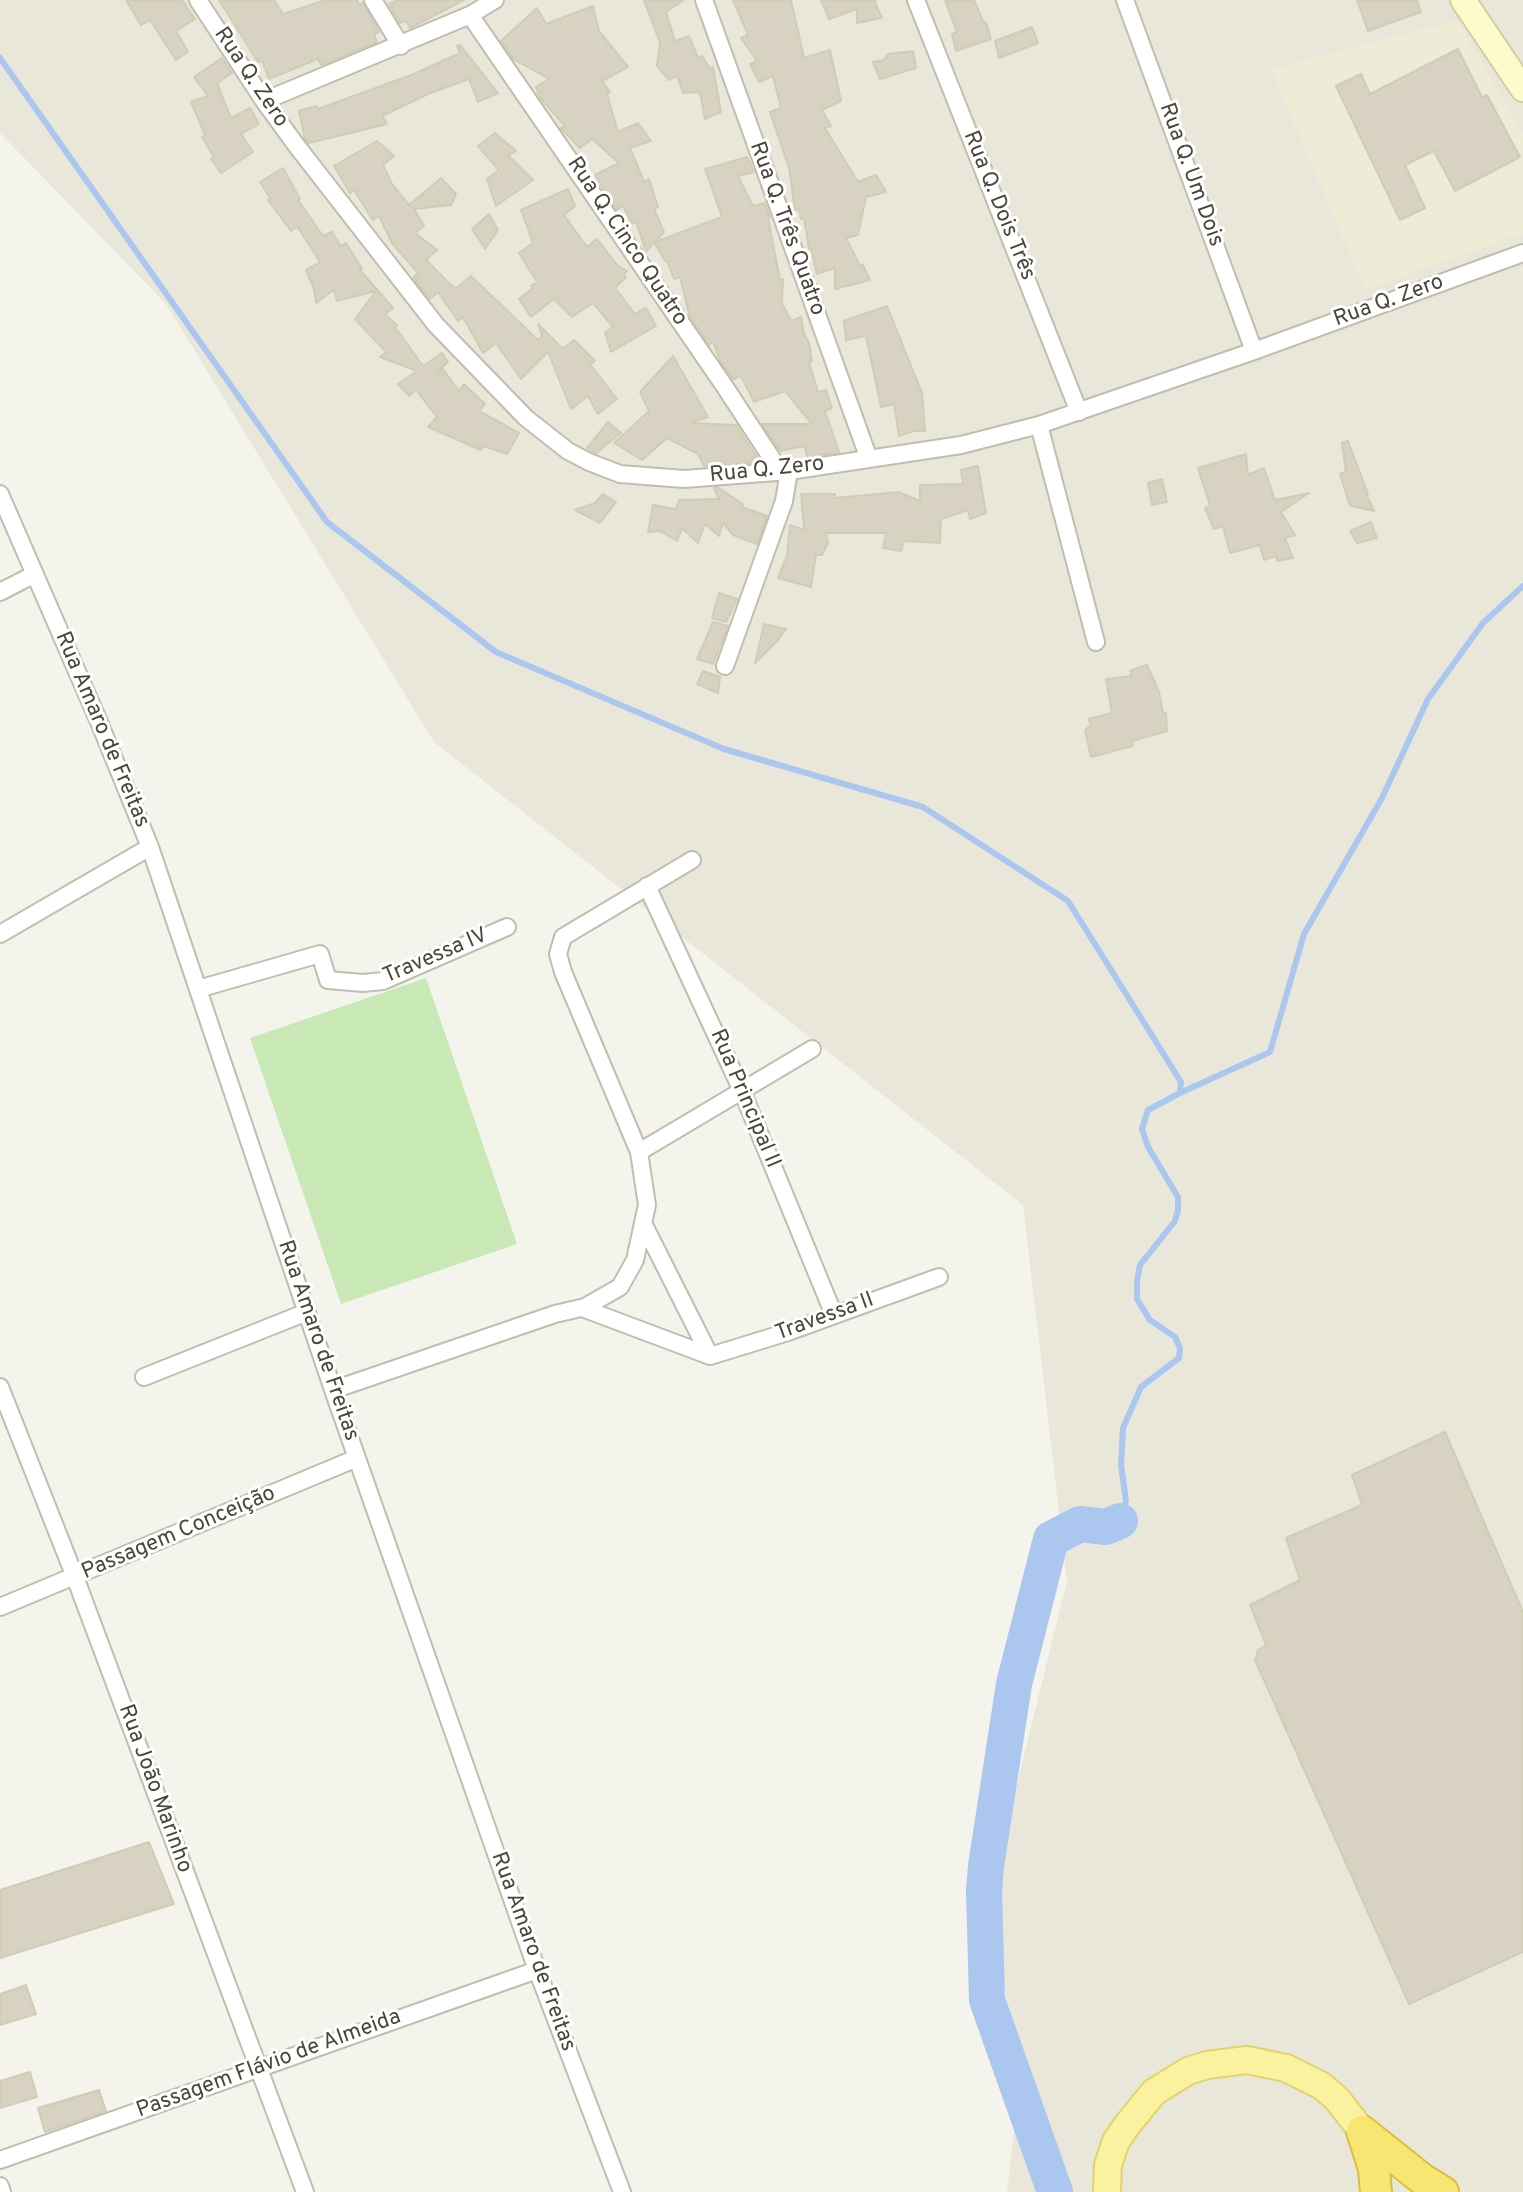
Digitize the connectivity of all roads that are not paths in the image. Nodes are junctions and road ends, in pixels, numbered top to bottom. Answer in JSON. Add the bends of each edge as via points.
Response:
{"nodes":[{"id":1,"x":198,"y":0,"type":"edge"},
{"id":2,"x":373,"y":0,"type":"edge"},
{"id":3,"x":495,"y":0,"type":"edge"},
{"id":4,"x":704,"y":0,"type":"edge"},
{"id":5,"x":916,"y":0,"type":"edge"},
{"id":6,"x":1125,"y":0,"type":"edge"},
{"id":7,"x":1468,"y":2,"type":"edge"},
{"id":8,"x":470,"y":15,"type":"junction"},
{"id":9,"x":401,"y":46,"type":"junction"},
{"id":10,"x":1523,"y":89,"type":"edge"},
{"id":11,"x":264,"y":101,"type":"junction"},
{"id":12,"x":1523,"y":253,"type":"edge"},
{"id":13,"x":1254,"y":351,"type":"junction"},
{"id":14,"x":1079,"y":412,"type":"junction"},
{"id":15,"x":1039,"y":425,"type":"junction"},
{"id":16,"x":869,"y":459,"type":"junction"},
{"id":17,"x":784,"y":471,"type":"junction"},
{"id":18,"x":0,"y":494,"type":"edge"},
{"id":19,"x":35,"y":574,"type":"junction"},
{"id":20,"x":0,"y":592,"type":"edge"},
{"id":21,"x":1096,"y":642,"type":"dead end"},
{"id":22,"x":725,"y":666,"type":"dead end"},
{"id":23,"x":150,"y":847,"type":"junction"},
{"id":24,"x":692,"y":860,"type":"dead end"},
{"id":25,"x":647,"y":886,"type":"junction"},
{"id":26,"x":507,"y":927,"type":"dead end"},
{"id":27,"x":0,"y":934,"type":"edge"},
{"id":28,"x":198,"y":989,"type":"junction"},
{"id":29,"x":812,"y":1049,"type":"dead end"},
{"id":30,"x":742,"y":1091,"type":"junction"},
{"id":31,"x":639,"y":1152,"type":"junction"},
{"id":32,"x":643,"y":1223,"type":"junction"},
{"id":33,"x":939,"y":1277,"type":"dead end"},
{"id":34,"x":582,"y":1308,"type":"junction"},
{"id":35,"x":307,"y":1312,"type":"junction"},
{"id":36,"x":834,"y":1315,"type":"junction"},
{"id":37,"x":710,"y":1356,"type":"junction"},
{"id":38,"x":144,"y":1377,"type":"dead end"},
{"id":39,"x":0,"y":1387,"type":"edge"},
{"id":40,"x":333,"y":1390,"type":"junction"},
{"id":41,"x":357,"y":1458,"type":"junction"},
{"id":42,"x":75,"y":1577,"type":"junction"},
{"id":43,"x":0,"y":1607,"type":"edge"},
{"id":44,"x":537,"y":1970,"type":"junction"},
{"id":45,"x":258,"y":2069,"type":"junction"},
{"id":46,"x":1362,"y":2131,"type":"junction"},
{"id":47,"x":0,"y":2160,"type":"edge"},
{"id":48,"x":305,"y":2192,"type":"edge"},
{"id":49,"x":622,"y":2192,"type":"edge"},
{"id":50,"x":1107,"y":2192,"type":"edge"},
{"id":51,"x":1376,"y":2192,"type":"edge"},
{"id":52,"x":1443,"y":2192,"type":"edge"}],
"edges":[{"from":1,"to":11,"type":"street","name":"Rua Q. Zero"},
{"from":2,"to":9,"type":"street"},
{"from":3,"to":8,"type":"street"},
{"from":4,"to":16,"type":"street","name":"Rua Q. Três Quatro"},
{"from":5,"to":14,"type":"street","name":"Rua Q. Dois Três"},
{"from":6,"to":13,"type":"street","name":"Rua Q. Um Dois"},
{"from":7,"to":10,"type":"street"},
{"from":8,"to":9,"type":"street"},
{"from":8,"to":17,"type":"street","name":"Rua Q. Cinco Quatro"},
{"from":9,"to":11,"type":"street"},
{"from":11,"to":17,"type":"street","name":"Rua Q. Zero","via":[[436,325],[526,418],[568,451],[620,474],[644,477]]},
{"from":12,"to":13,"type":"street","name":"Rua Q. Zero"},
{"from":13,"to":14,"type":"street","name":"Rua Q. Zero"},
{"from":14,"to":15,"type":"street","name":"Rua Q. Zero"},
{"from":15,"to":16,"type":"street","name":"Rua Q. Zero","via":[[961,445]]},
{"from":15,"to":21,"type":"street"},
{"from":16,"to":17,"type":"street","name":"Rua Q. Zero"},
{"from":17,"to":22,"type":"street","via":[[784,501]]},
{"from":18,"to":19,"type":"street","name":"Rua Amaro de Freitas"},
{"from":19,"to":20,"type":"street"},
{"from":19,"to":23,"type":"street","name":"Rua Amaro de Freitas"},
{"from":23,"to":27,"type":"street"},
{"from":23,"to":28,"type":"street","name":"Rua Amaro de Freitas"},
{"from":24,"to":25,"type":"street"},
{"from":25,"to":30,"type":"street","name":"Rua Principal II"},
{"from":25,"to":31,"type":"street","via":[[563,937],[558,954]]},
{"from":26,"to":28,"type":"street","name":"Travessa IV","via":[[383,981],[328,980],[320,954]]},
{"from":28,"to":35,"type":"street","name":"Rua Amaro de Freitas"},
{"from":29,"to":30,"type":"street"},
{"from":30,"to":31,"type":"street"},
{"from":30,"to":36,"type":"street","name":"Rua Principal II"},
{"from":31,"to":32,"type":"street","via":[[647,1205]]},
{"from":32,"to":34,"type":"street","via":[[635,1260],[620,1287]]},
{"from":32,"to":37,"type":"street"},
{"from":33,"to":36,"type":"street","name":"Travessa II"},
{"from":34,"to":37,"type":"street"},
{"from":34,"to":40,"type":"street"},
{"from":35,"to":38,"type":"street"},
{"from":35,"to":40,"type":"street","name":"Rua Amaro de Freitas"},
{"from":36,"to":37,"type":"street","name":"Travessa II"},
{"from":39,"to":42,"type":"street","name":"Rua João Marinho"},
{"from":40,"to":41,"type":"street","name":"Rua Amaro de Freitas"},
{"from":41,"to":42,"type":"street","name":"Passagem Conceição"},
{"from":41,"to":44,"type":"street","name":"Rua Amaro de Freitas"},
{"from":42,"to":43,"type":"street","name":"Passagem Conceição"},
{"from":42,"to":45,"type":"street","name":"Rua João Marinho"},
{"from":44,"to":45,"type":"street","name":"Passagem Flávio de Almeida"},
{"from":44,"to":49,"type":"street","name":"Rua Amaro de Freitas"},
{"from":45,"to":47,"type":"street","name":"Passagem Flávio de Almeida"},
{"from":45,"to":48,"type":"street","name":"Rua João Marinho"},
{"from":46,"to":50,"type":"main road","via":[[1322,2086],[1286,2068],[1247,2060],[1207,2065],[1170,2080],[1128,2124],[1108,2165]]},
{"from":46,"to":51,"type":"highway"},
{"from":46,"to":52,"type":"highway"}]}
